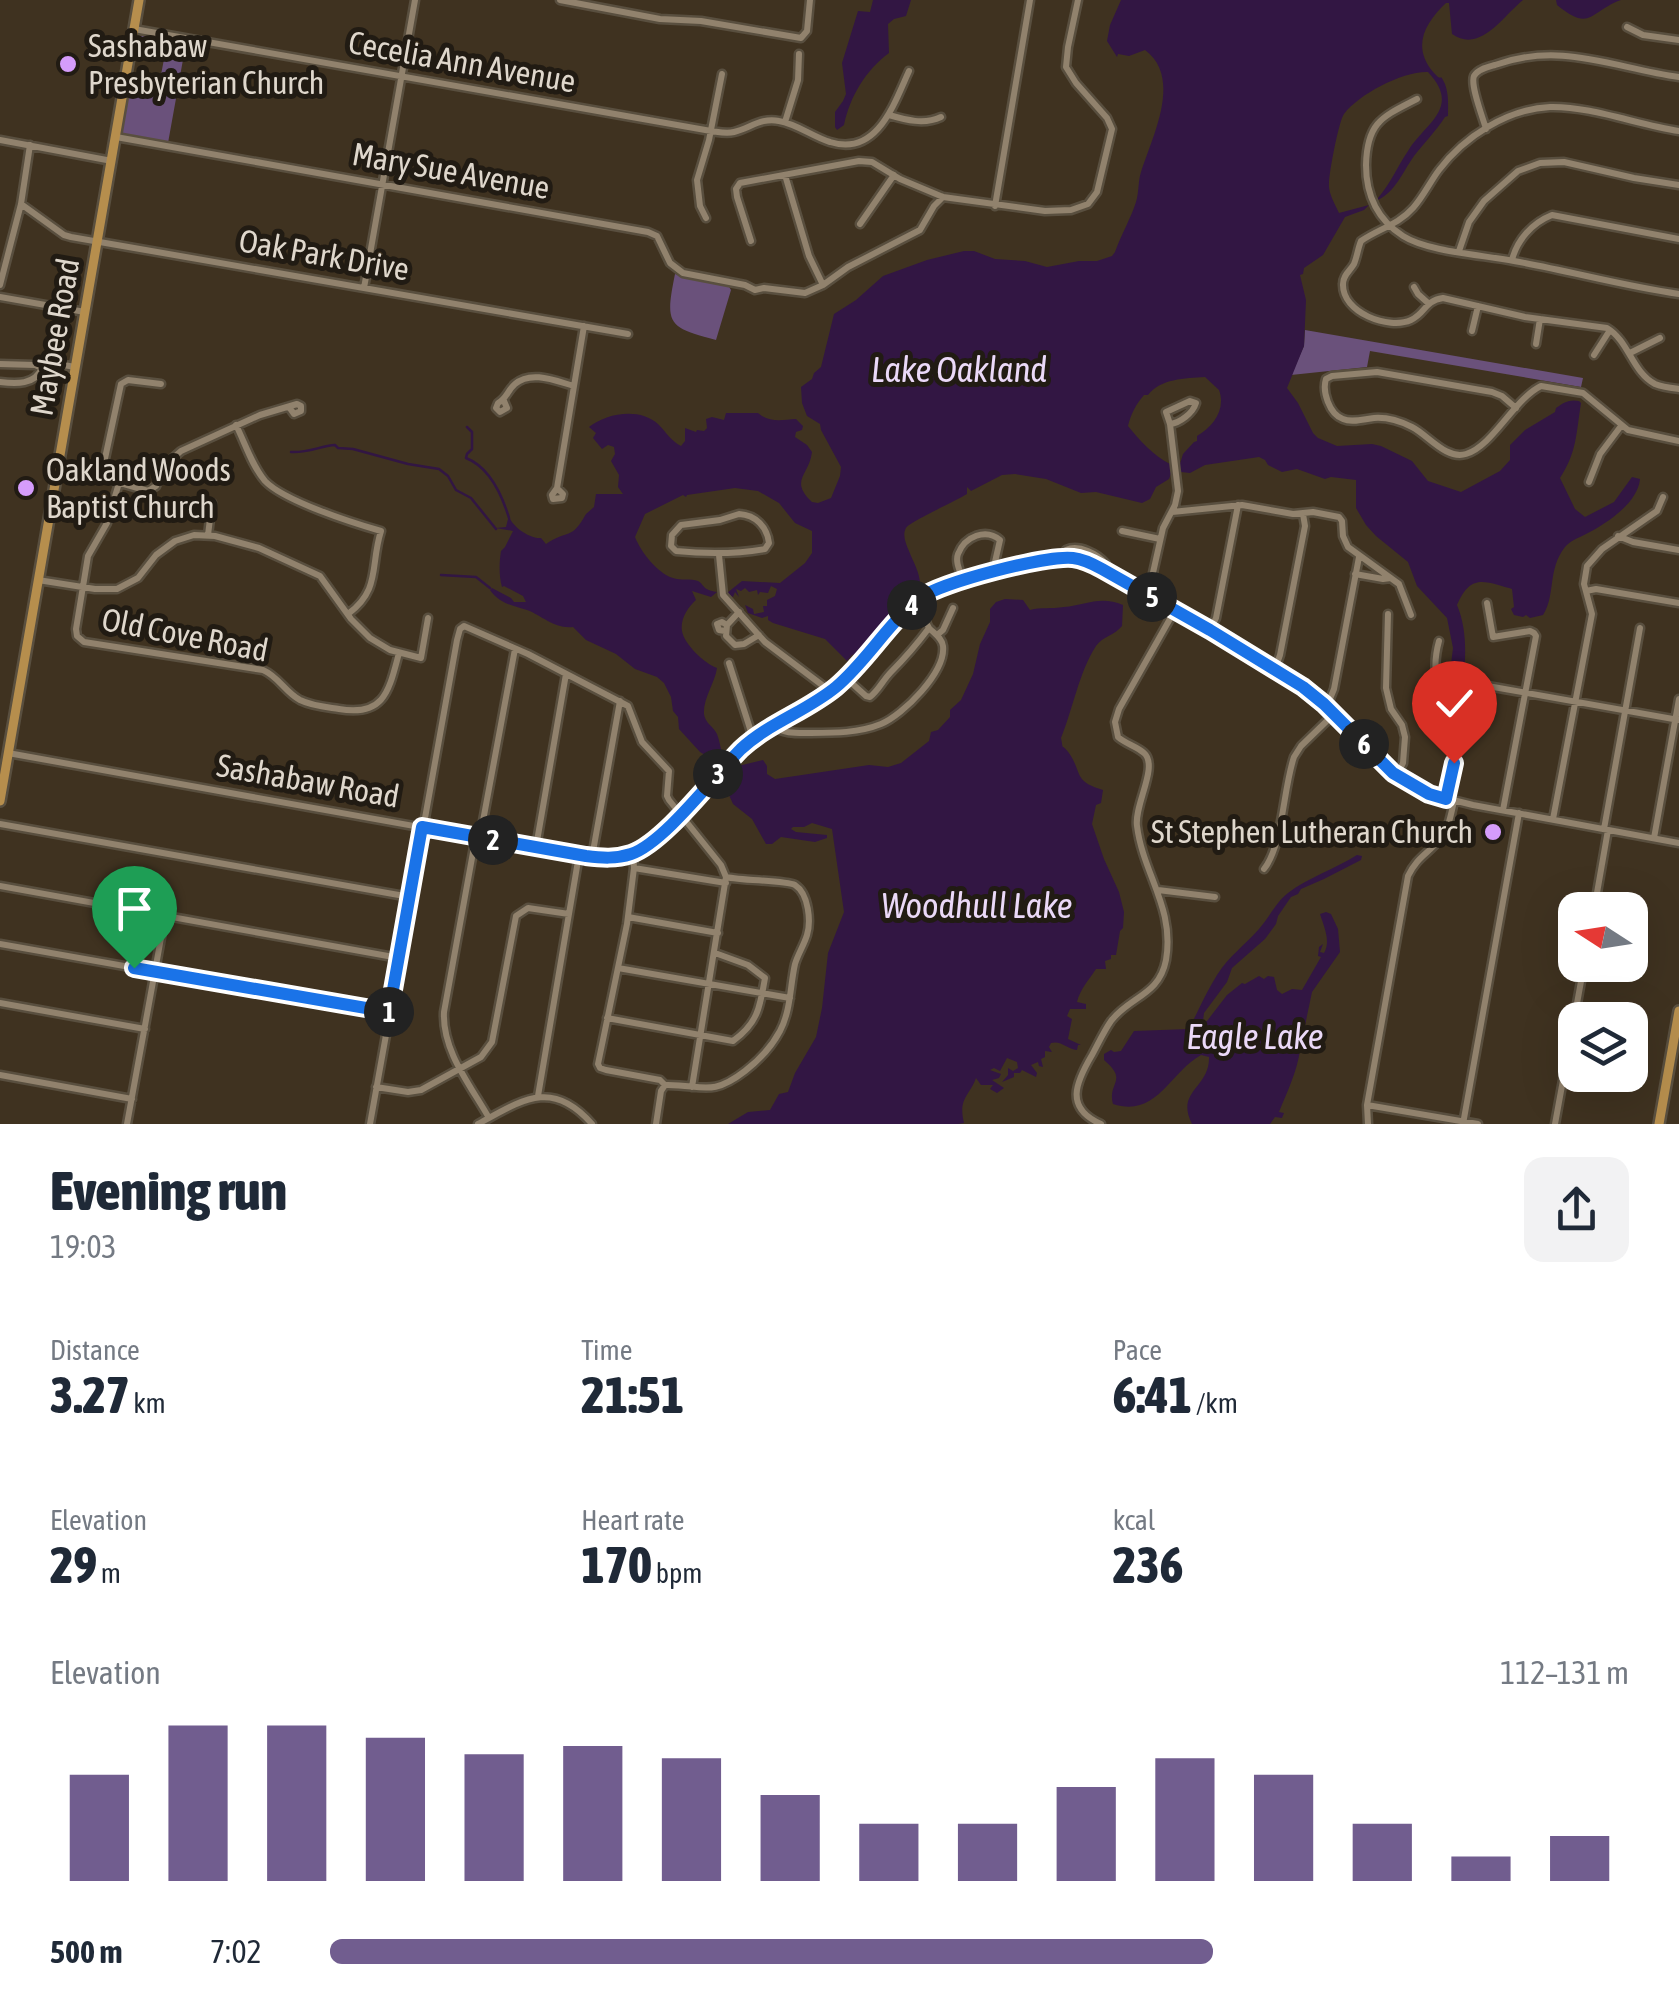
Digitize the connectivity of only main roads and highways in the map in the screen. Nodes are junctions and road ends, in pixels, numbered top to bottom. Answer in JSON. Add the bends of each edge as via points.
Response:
{"nodes":[{"id":1,"x":140,"y":0,"type":"edge"},
{"id":2,"x":4,"y":752,"type":"edge"},
{"id":3,"x":0,"y":801,"type":"edge"},
{"id":4,"x":1679,"y":1011,"type":"edge"},
{"id":5,"x":1677,"y":1032,"type":"edge"},
{"id":6,"x":1659,"y":1124,"type":"edge"}],
"edges":[{"from":1,"to":2,"type":"main road","name":"Maybee Road"},
{"from":2,"to":3,"type":"main road","name":"Maybee Road"},
{"from":4,"to":5,"type":"main road"},
{"from":5,"to":6,"type":"main road"}]}
